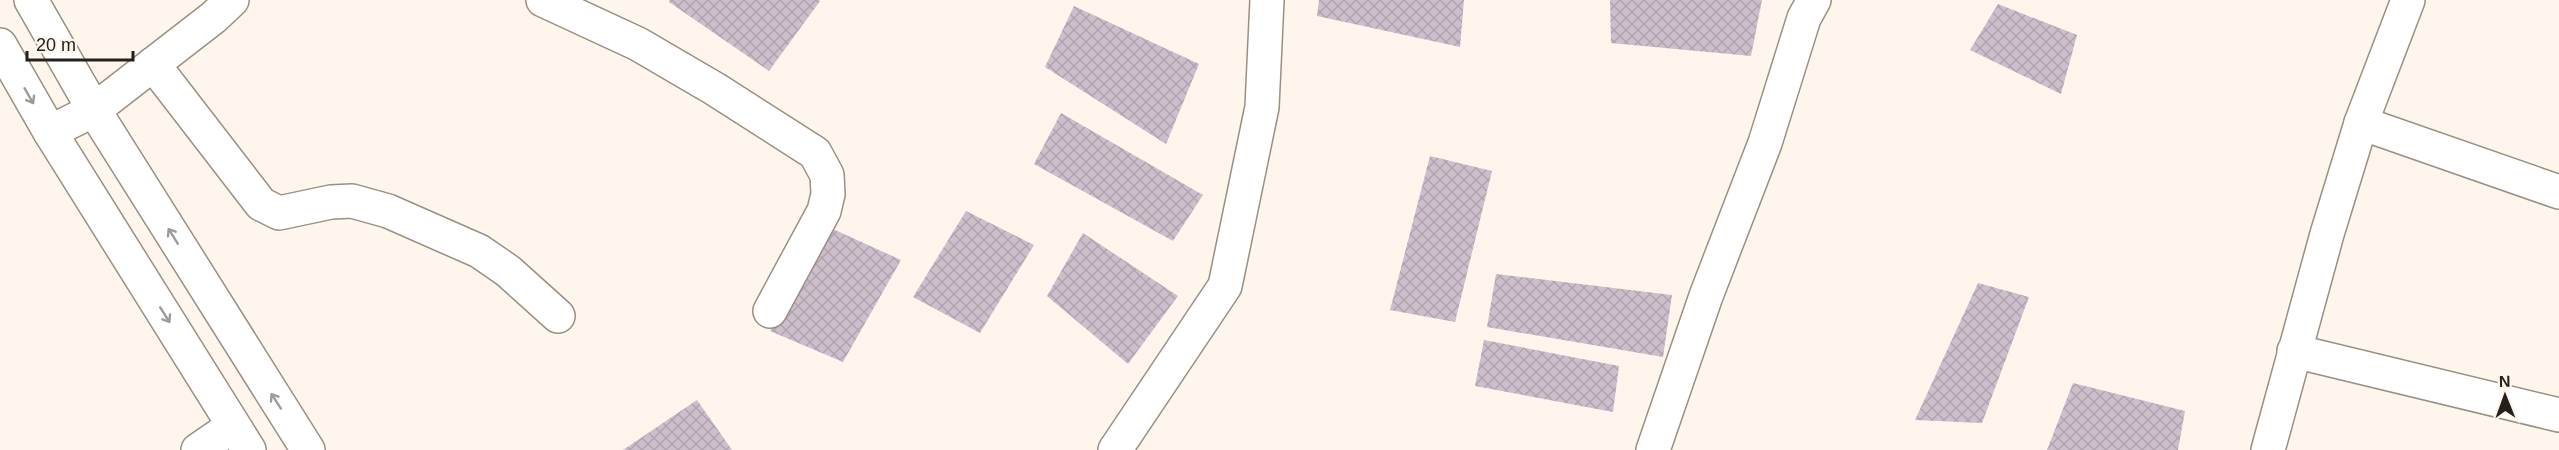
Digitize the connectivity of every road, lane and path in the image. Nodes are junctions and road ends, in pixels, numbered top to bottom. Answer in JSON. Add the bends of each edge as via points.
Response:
{"nodes":[{"id":1,"x":31,"y":0,"type":"edge"},
{"id":2,"x":232,"y":0,"type":"edge"},
{"id":3,"x":543,"y":0,"type":"edge"},
{"id":4,"x":1268,"y":0,"type":"edge"},
{"id":5,"x":2408,"y":0,"type":"edge"},
{"id":6,"x":1804,"y":6,"type":"edge"},
{"id":7,"x":0,"y":45,"type":"edge"},
{"id":8,"x":153,"y":64,"type":"junction"},
{"id":9,"x":94,"y":110,"type":"junction"},
{"id":10,"x":2361,"y":123,"type":"junction"},
{"id":11,"x":50,"y":132,"type":"junction"},
{"id":12,"x":2559,"y":192,"type":"edge"},
{"id":13,"x":770,"y":311,"type":"dead end"},
{"id":14,"x":558,"y":316,"type":"dead end"},
{"id":15,"x":2294,"y":351,"type":"junction"},
{"id":16,"x":2559,"y":415,"type":"edge"},
{"id":17,"x":241,"y":438,"type":"edge"},
{"id":18,"x":198,"y":450,"type":"edge"},
{"id":19,"x":309,"y":450,"type":"edge"},
{"id":20,"x":1115,"y":450,"type":"edge"},
{"id":21,"x":1653,"y":450,"type":"edge"},
{"id":22,"x":2268,"y":450,"type":"edge"}],
"edges":[{"from":1,"to":9,"type":"street"},
{"from":2,"to":8,"type":"street"},
{"from":3,"to":13,"type":"street","via":[[638,44],[815,153],[827,175],[824,211]]},
{"from":4,"to":20,"type":"street","via":[[1262,107],[1225,286]]},
{"from":5,"to":10,"type":"street"},
{"from":6,"to":21,"type":"street","via":[[1765,143]]},
{"from":7,"to":11,"type":"street","one_way":true},
{"from":8,"to":9,"type":"street"},
{"from":8,"to":14,"type":"street","via":[[261,204],[279,213],[352,201],[388,211],[479,251]]},
{"from":9,"to":11,"type":"street"},
{"from":19,"to":9,"type":"street","one_way":true},
{"from":10,"to":12,"type":"street"},
{"from":10,"to":15,"type":"street"},
{"from":11,"to":17,"type":"street","one_way":true},
{"from":15,"to":16,"type":"street"},
{"from":15,"to":22,"type":"street"},
{"from":17,"to":18,"type":"street"}]}
